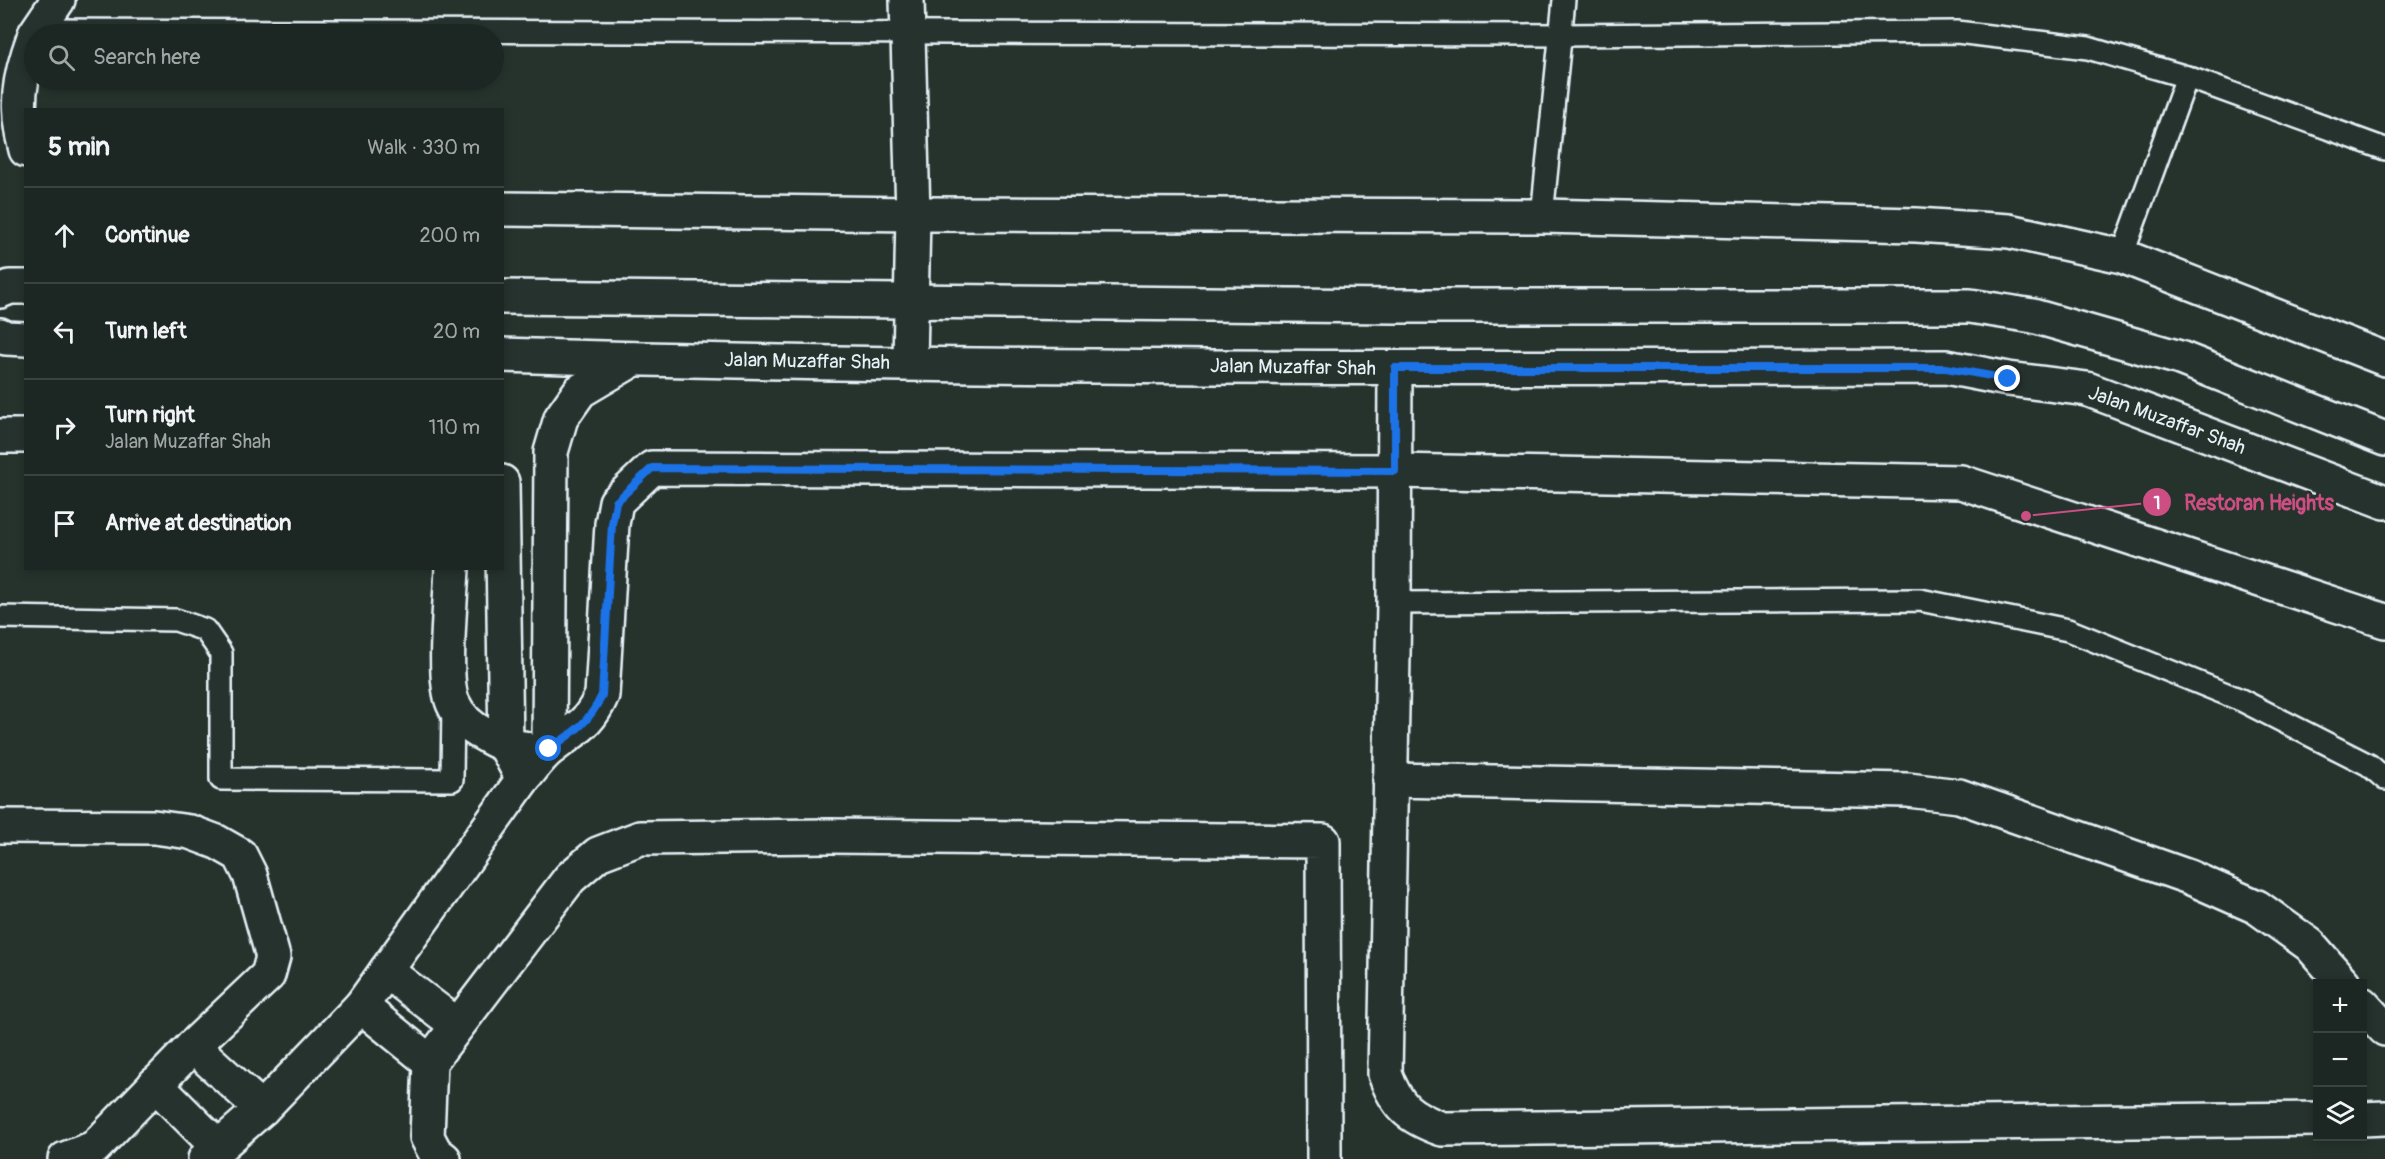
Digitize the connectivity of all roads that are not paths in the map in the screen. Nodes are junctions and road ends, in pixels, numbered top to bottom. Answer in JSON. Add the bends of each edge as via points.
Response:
{"nodes":[{"id":1,"x":58,"y":0,"type":"edge"},
{"id":2,"x":907,"y":0,"type":"edge"},
{"id":3,"x":1564,"y":0,"type":"edge"},
{"id":4,"x":42,"y":24,"type":"edge"},
{"id":5,"x":504,"y":33,"type":"edge"},
{"id":6,"x":908,"y":33,"type":"junction"},
{"id":7,"x":1560,"y":35,"type":"junction"},
{"id":8,"x":24,"y":65,"type":"edge"},
{"id":9,"x":2187,"y":77,"type":"junction"},
{"id":10,"x":24,"y":140,"type":"edge"},
{"id":11,"x":2385,"y":149,"type":"edge"},
{"id":12,"x":504,"y":209,"type":"edge"},
{"id":13,"x":913,"y":214,"type":"junction"},
{"id":14,"x":1542,"y":216,"type":"junction"},
{"id":15,"x":2122,"y":256,"type":"junction"},
{"id":16,"x":24,"y":287,"type":"edge"},
{"id":17,"x":0,"y":291,"type":"edge"},
{"id":18,"x":504,"y":297,"type":"edge"},
{"id":19,"x":912,"y":302,"type":"junction"},
{"id":20,"x":0,"y":335,"type":"edge"},
{"id":21,"x":24,"y":339,"type":"edge"},
{"id":22,"x":504,"y":355,"type":"edge"},
{"id":23,"x":634,"y":359,"type":"junction"},
{"id":24,"x":2385,"y":359,"type":"edge"},
{"id":25,"x":910,"y":363,"type":"junction"},
{"id":26,"x":1395,"y":368,"type":"junction"},
{"id":27,"x":0,"y":436,"type":"edge"},
{"id":28,"x":24,"y":436,"type":"edge"},
{"id":29,"x":2385,"y":439,"type":"edge"},
{"id":30,"x":1395,"y":471,"type":"junction"},
{"id":31,"x":2385,"y":502,"type":"edge"},
{"id":32,"x":452,"y":570,"type":"edge"},
{"id":33,"x":503,"y":570,"type":"edge"},
{"id":34,"x":1394,"y":603,"type":"junction"},
{"id":35,"x":0,"y":617,"type":"edge"},
{"id":36,"x":2385,"y":621,"type":"edge"},
{"id":37,"x":453,"y":702,"type":"junction"},
{"id":38,"x":506,"y":747,"type":"junction"},
{"id":39,"x":549,"y":749,"type":"junction"},
{"id":40,"x":523,"y":779,"type":"junction"},
{"id":41,"x":2385,"y":779,"type":"edge"},
{"id":42,"x":1390,"y":780,"type":"junction"},
{"id":43,"x":0,"y":826,"type":"edge"},
{"id":44,"x":386,"y":971,"type":"junction"},
{"id":45,"x":2340,"y":979,"type":"edge"},
{"id":46,"x":361,"y":1006,"type":"junction"},
{"id":47,"x":2367,"y":1009,"type":"edge"},
{"id":48,"x":457,"y":1025,"type":"junction"},
{"id":49,"x":2385,"y":1029,"type":"edge"},
{"id":50,"x":193,"y":1046,"type":"junction"},
{"id":51,"x":430,"y":1062,"type":"junction"},
{"id":52,"x":155,"y":1084,"type":"junction"},
{"id":53,"x":262,"y":1109,"type":"junction"},
{"id":54,"x":2385,"y":1118,"type":"edge"},
{"id":55,"x":2313,"y":1119,"type":"edge"},
{"id":56,"x":2367,"y":1119,"type":"edge"},
{"id":57,"x":212,"y":1153,"type":"edge"},
{"id":58,"x":65,"y":1159,"type":"edge"},
{"id":59,"x":444,"y":1159,"type":"edge"},
{"id":60,"x":1324,"y":1159,"type":"edge"}],
"edges":[{"from":1,"to":4,"type":"street"},
{"from":2,"to":6,"type":"street"},
{"from":3,"to":7,"type":"lane"},
{"from":5,"to":6,"type":"lane"},
{"from":6,"to":7,"type":"lane"},
{"from":6,"to":13,"type":"street"},
{"from":7,"to":9,"type":"lane","via":[[1957,32],[2088,48]]},
{"from":7,"to":14,"type":"lane"},
{"from":8,"to":10,"type":"street","via":[[18,110]]},
{"from":9,"to":11,"type":"lane"},
{"from":9,"to":15,"type":"lane"},
{"from":12,"to":13,"type":"street"},
{"from":13,"to":14,"type":"street"},
{"from":13,"to":19,"type":"street"},
{"from":14,"to":15,"type":"street","via":[[1916,225],[2008,231]]},
{"from":15,"to":24,"type":"street"},
{"from":16,"to":17,"type":"street"},
{"from":18,"to":19,"type":"street"},
{"from":19,"to":25,"type":"street"},
{"from":19,"to":29,"type":"street","via":[[1970,306],[2033,316],[2180,358]]},
{"from":20,"to":21,"type":"street"},
{"from":22,"to":23,"type":"street","name":"Jalan Muzaffar Shah"},
{"from":23,"to":25,"type":"street","name":"Jalan Muzaffar Shah"},
{"from":23,"to":39,"type":"street","via":[[580,392],[561,418],[551,452]]},
{"from":25,"to":26,"type":"street","name":"Jalan Muzaffar Shah"},
{"from":26,"to":30,"type":"street"},
{"from":26,"to":31,"type":"street","name":"Jalan Muzaffar Shah","via":[[1946,368],[2087,389]]},
{"from":27,"to":28,"type":"street"},
{"from":30,"to":34,"type":"street"},
{"from":30,"to":36,"type":"street","via":[[1961,482]]},
{"from":30,"to":39,"type":"street","via":[[652,468],[616,502],[602,695],[580,728]]},
{"from":32,"to":37,"type":"street","via":[[448,682]]},
{"from":33,"to":38,"type":"street"},
{"from":34,"to":41,"type":"lane","via":[[1920,600],[2068,630],[2241,700],[2369,765]]},
{"from":34,"to":42,"type":"street"},
{"from":35,"to":37,"type":"lane","via":[[176,620],[206,630],[221,653],[221,779],[452,780]]},
{"from":37,"to":38,"type":"street","via":[[463,720]]},
{"from":38,"to":39,"type":"street"},
{"from":38,"to":40,"type":"street"},
{"from":39,"to":40,"type":"street"},
{"from":40,"to":44,"type":"street"},
{"from":42,"to":45,"type":"street","via":[[1908,790],[1959,796],[2189,877],[2257,907],[2310,945]]},
{"from":42,"to":55,"type":"street","via":[[1385,1074],[1403,1110],[1442,1129]]},
{"from":43,"to":50,"type":"street","via":[[154,827],[190,832],[240,855],[250,875],[273,957],[268,975]]},
{"from":44,"to":46,"type":"street"},
{"from":44,"to":48,"type":"street"},
{"from":46,"to":51,"type":"street"},
{"from":46,"to":53,"type":"street"},
{"from":47,"to":49,"type":"street"},
{"from":48,"to":51,"type":"street"},
{"from":48,"to":60,"type":"street","via":[[570,878],[598,854],[640,838],[1323,841]]},
{"from":50,"to":52,"type":"street"},
{"from":50,"to":53,"type":"street"},
{"from":51,"to":59,"type":"street","via":[[427,1137]]},
{"from":52,"to":57,"type":"street"},
{"from":52,"to":58,"type":"street","via":[[94,1148]]},
{"from":53,"to":57,"type":"street"},
{"from":54,"to":56,"type":"street"}]}
